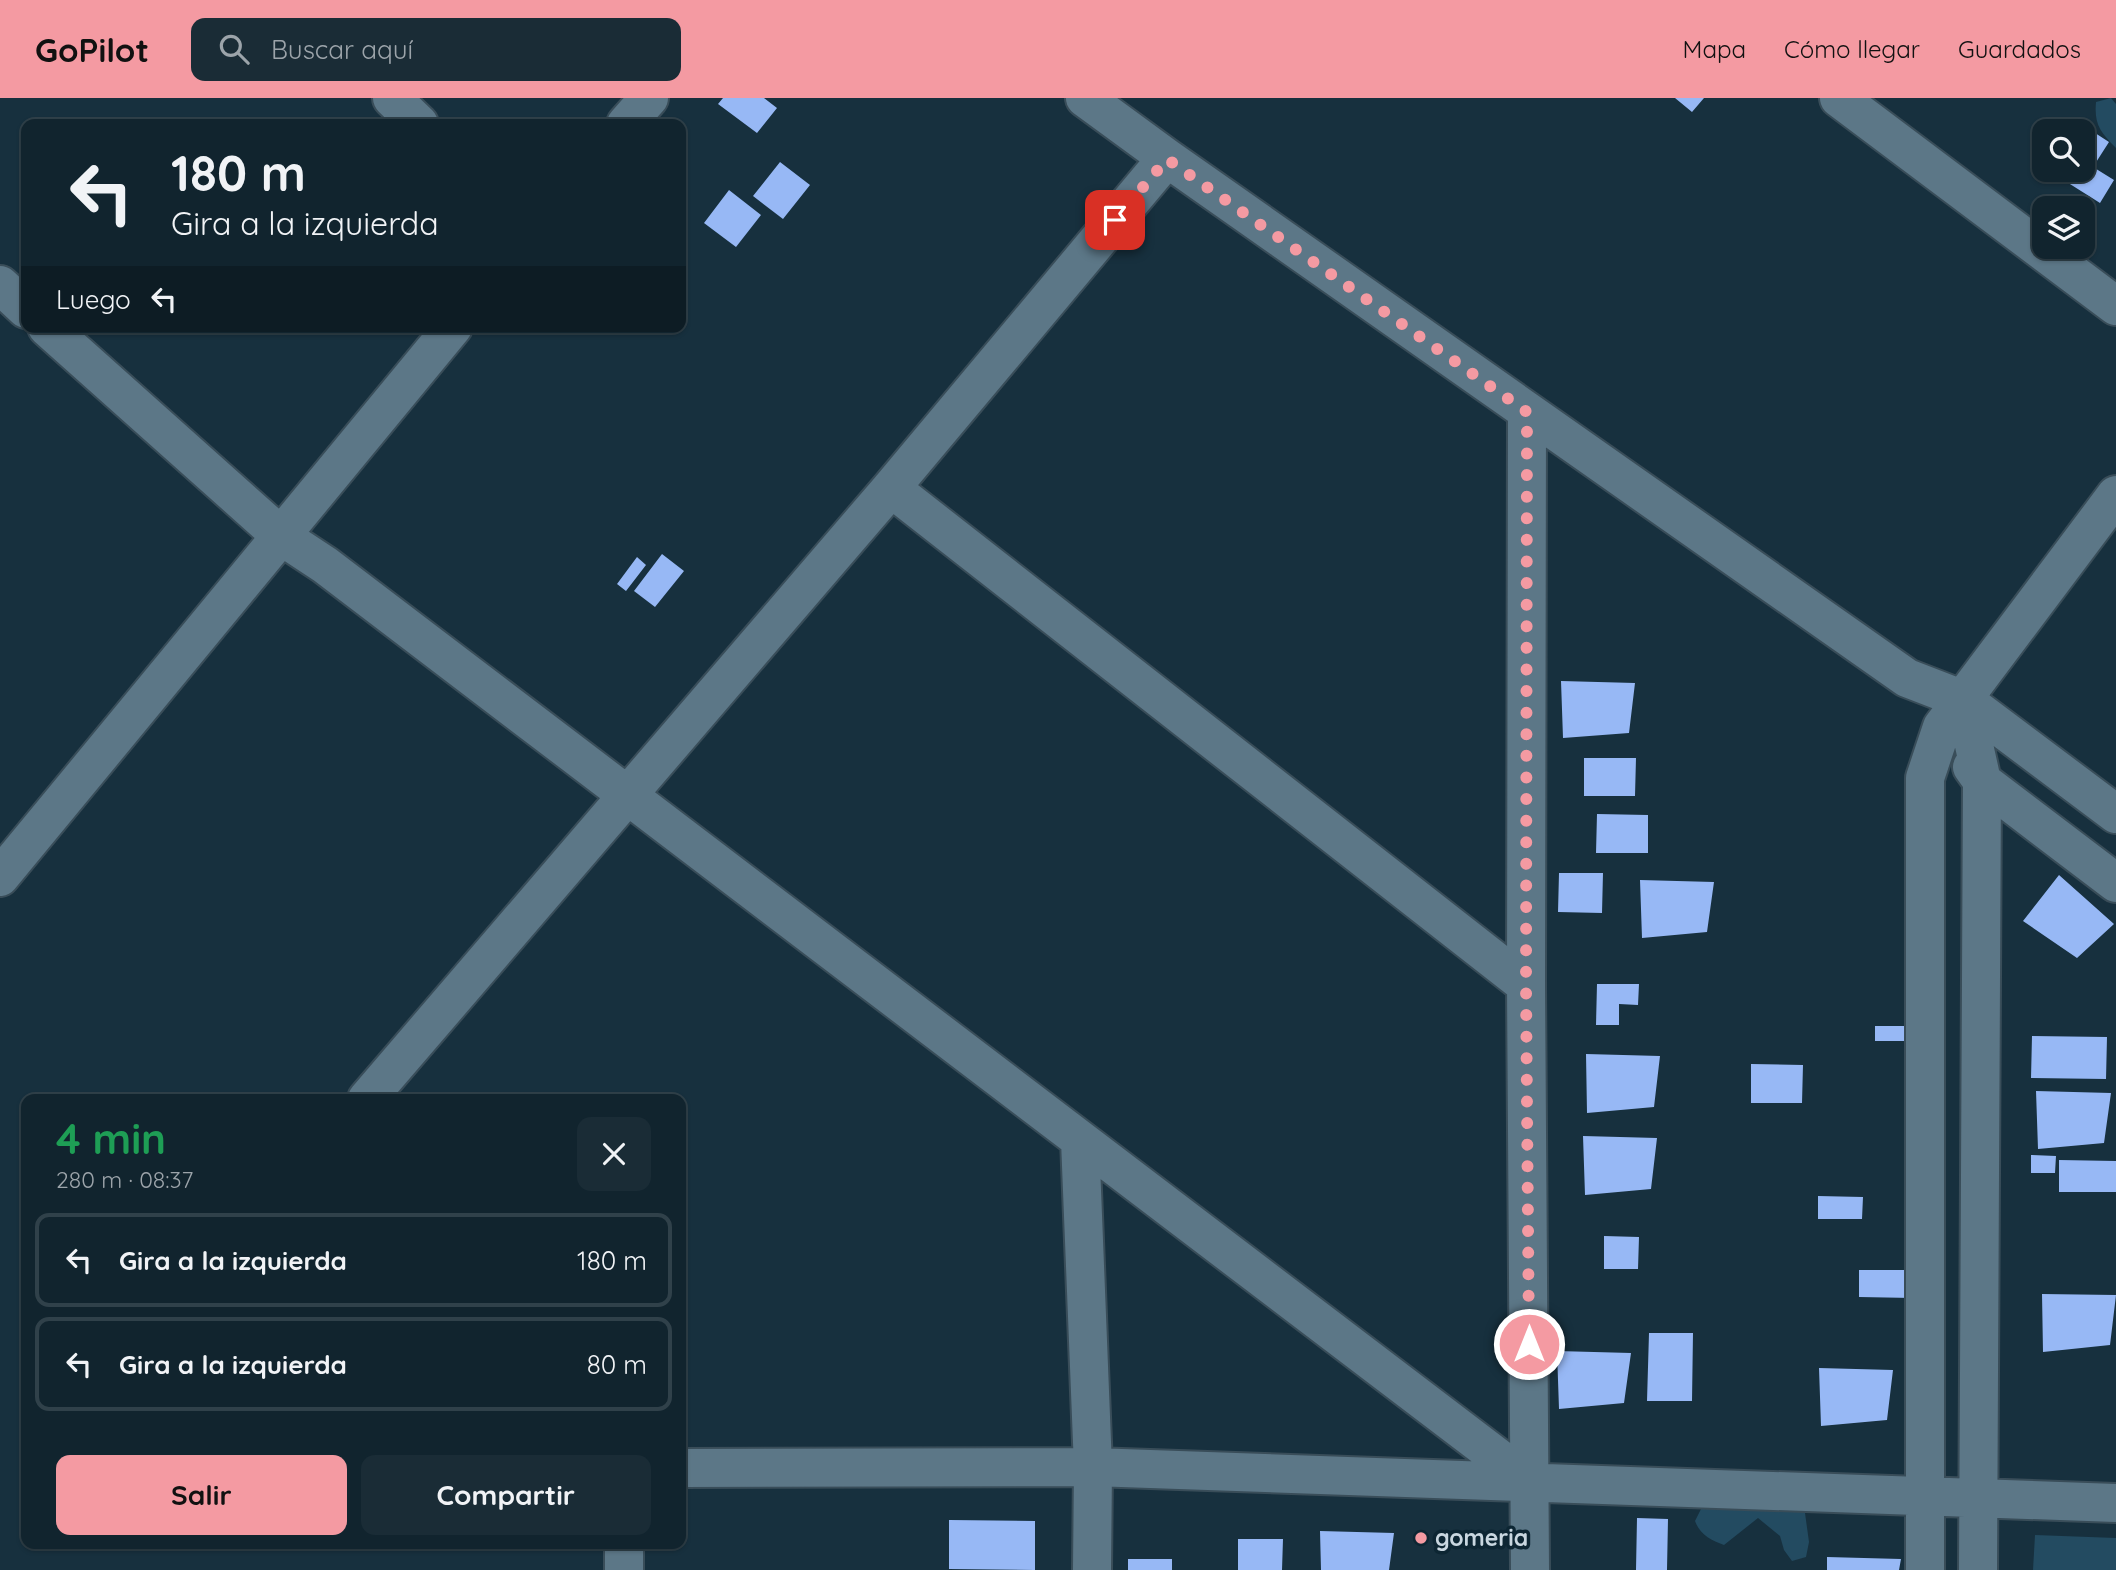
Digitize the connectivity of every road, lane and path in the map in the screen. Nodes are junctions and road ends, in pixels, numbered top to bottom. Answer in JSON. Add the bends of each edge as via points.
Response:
{"nodes":[{"id":1,"x":392,"y":98,"type":"edge"},
{"id":2,"x":649,"y":98,"type":"edge"},
{"id":3,"x":1085,"y":98,"type":"edge"},
{"id":4,"x":1839,"y":98,"type":"edge"},
{"id":5,"x":414,"y":119,"type":"edge"},
{"id":6,"x":630,"y":119,"type":"edge"},
{"id":7,"x":1167,"y":159,"type":"junction"},
{"id":8,"x":0,"y":285,"type":"edge"},
{"id":9,"x":21,"y":304,"type":"edge"},
{"id":10,"x":2116,"y":306,"type":"edge"},
{"id":11,"x":54,"y":333,"type":"edge"},
{"id":12,"x":448,"y":333,"type":"edge"},
{"id":13,"x":1527,"y":412,"type":"junction"},
{"id":14,"x":891,"y":488,"type":"junction"},
{"id":15,"x":2116,"y":495,"type":"edge"},
{"id":16,"x":281,"y":536,"type":"junction"},
{"id":17,"x":1953,"y":714,"type":"junction"},
{"id":18,"x":1982,"y":781,"type":"junction"},
{"id":19,"x":627,"y":796,"type":"junction"},
{"id":20,"x":2116,"y":814,"type":"edge"},
{"id":21,"x":0,"y":877,"type":"edge"},
{"id":22,"x":2116,"y":883,"type":"edge"},
{"id":23,"x":1526,"y":985,"type":"junction"},
{"id":24,"x":371,"y":1094,"type":"edge"},
{"id":25,"x":1080,"y":1140,"type":"junction"},
{"id":26,"x":1093,"y":1467,"type":"junction"},
{"id":27,"x":686,"y":1468,"type":"edge"},
{"id":28,"x":1530,"y":1482,"type":"junction"},
{"id":29,"x":1925,"y":1496,"type":"junction"},
{"id":30,"x":1978,"y":1498,"type":"junction"},
{"id":31,"x":2116,"y":1503,"type":"edge"},
{"id":32,"x":624,"y":1549,"type":"edge"},
{"id":33,"x":624,"y":1570,"type":"edge"},
{"id":34,"x":1092,"y":1570,"type":"edge"},
{"id":35,"x":1530,"y":1570,"type":"edge"},
{"id":36,"x":1925,"y":1570,"type":"edge"},
{"id":37,"x":1979,"y":1570,"type":"edge"}],
"edges":[{"from":1,"to":5,"type":"street"},
{"from":2,"to":6,"type":"street"},
{"from":3,"to":7,"type":"street"},
{"from":4,"to":10,"type":"street"},
{"from":7,"to":13,"type":"street"},
{"from":7,"to":14,"type":"street"},
{"from":8,"to":9,"type":"street"},
{"from":11,"to":16,"type":"street"},
{"from":12,"to":16,"type":"street"},
{"from":13,"to":17,"type":"street"},
{"from":13,"to":23,"type":"street"},
{"from":14,"to":19,"type":"street"},
{"from":14,"to":23,"type":"street"},
{"from":15,"to":17,"type":"street"},
{"from":16,"to":19,"type":"street"},
{"from":16,"to":21,"type":"street"},
{"from":17,"to":18,"type":"street"},
{"from":17,"to":20,"type":"street"},
{"from":17,"to":29,"type":"street","via":[[1925,778]]},
{"from":18,"to":22,"type":"street"},
{"from":18,"to":30,"type":"street"},
{"from":19,"to":24,"type":"street"},
{"from":19,"to":25,"type":"street"},
{"from":23,"to":28,"type":"street"},
{"from":25,"to":26,"type":"street"},
{"from":25,"to":28,"type":"street"},
{"from":26,"to":27,"type":"street"},
{"from":26,"to":28,"type":"street"},
{"from":26,"to":34,"type":"street"},
{"from":28,"to":29,"type":"street"},
{"from":28,"to":35,"type":"street"},
{"from":29,"to":30,"type":"street"},
{"from":29,"to":36,"type":"street"},
{"from":30,"to":31,"type":"street"},
{"from":30,"to":37,"type":"street"},
{"from":32,"to":33,"type":"street"}]}
